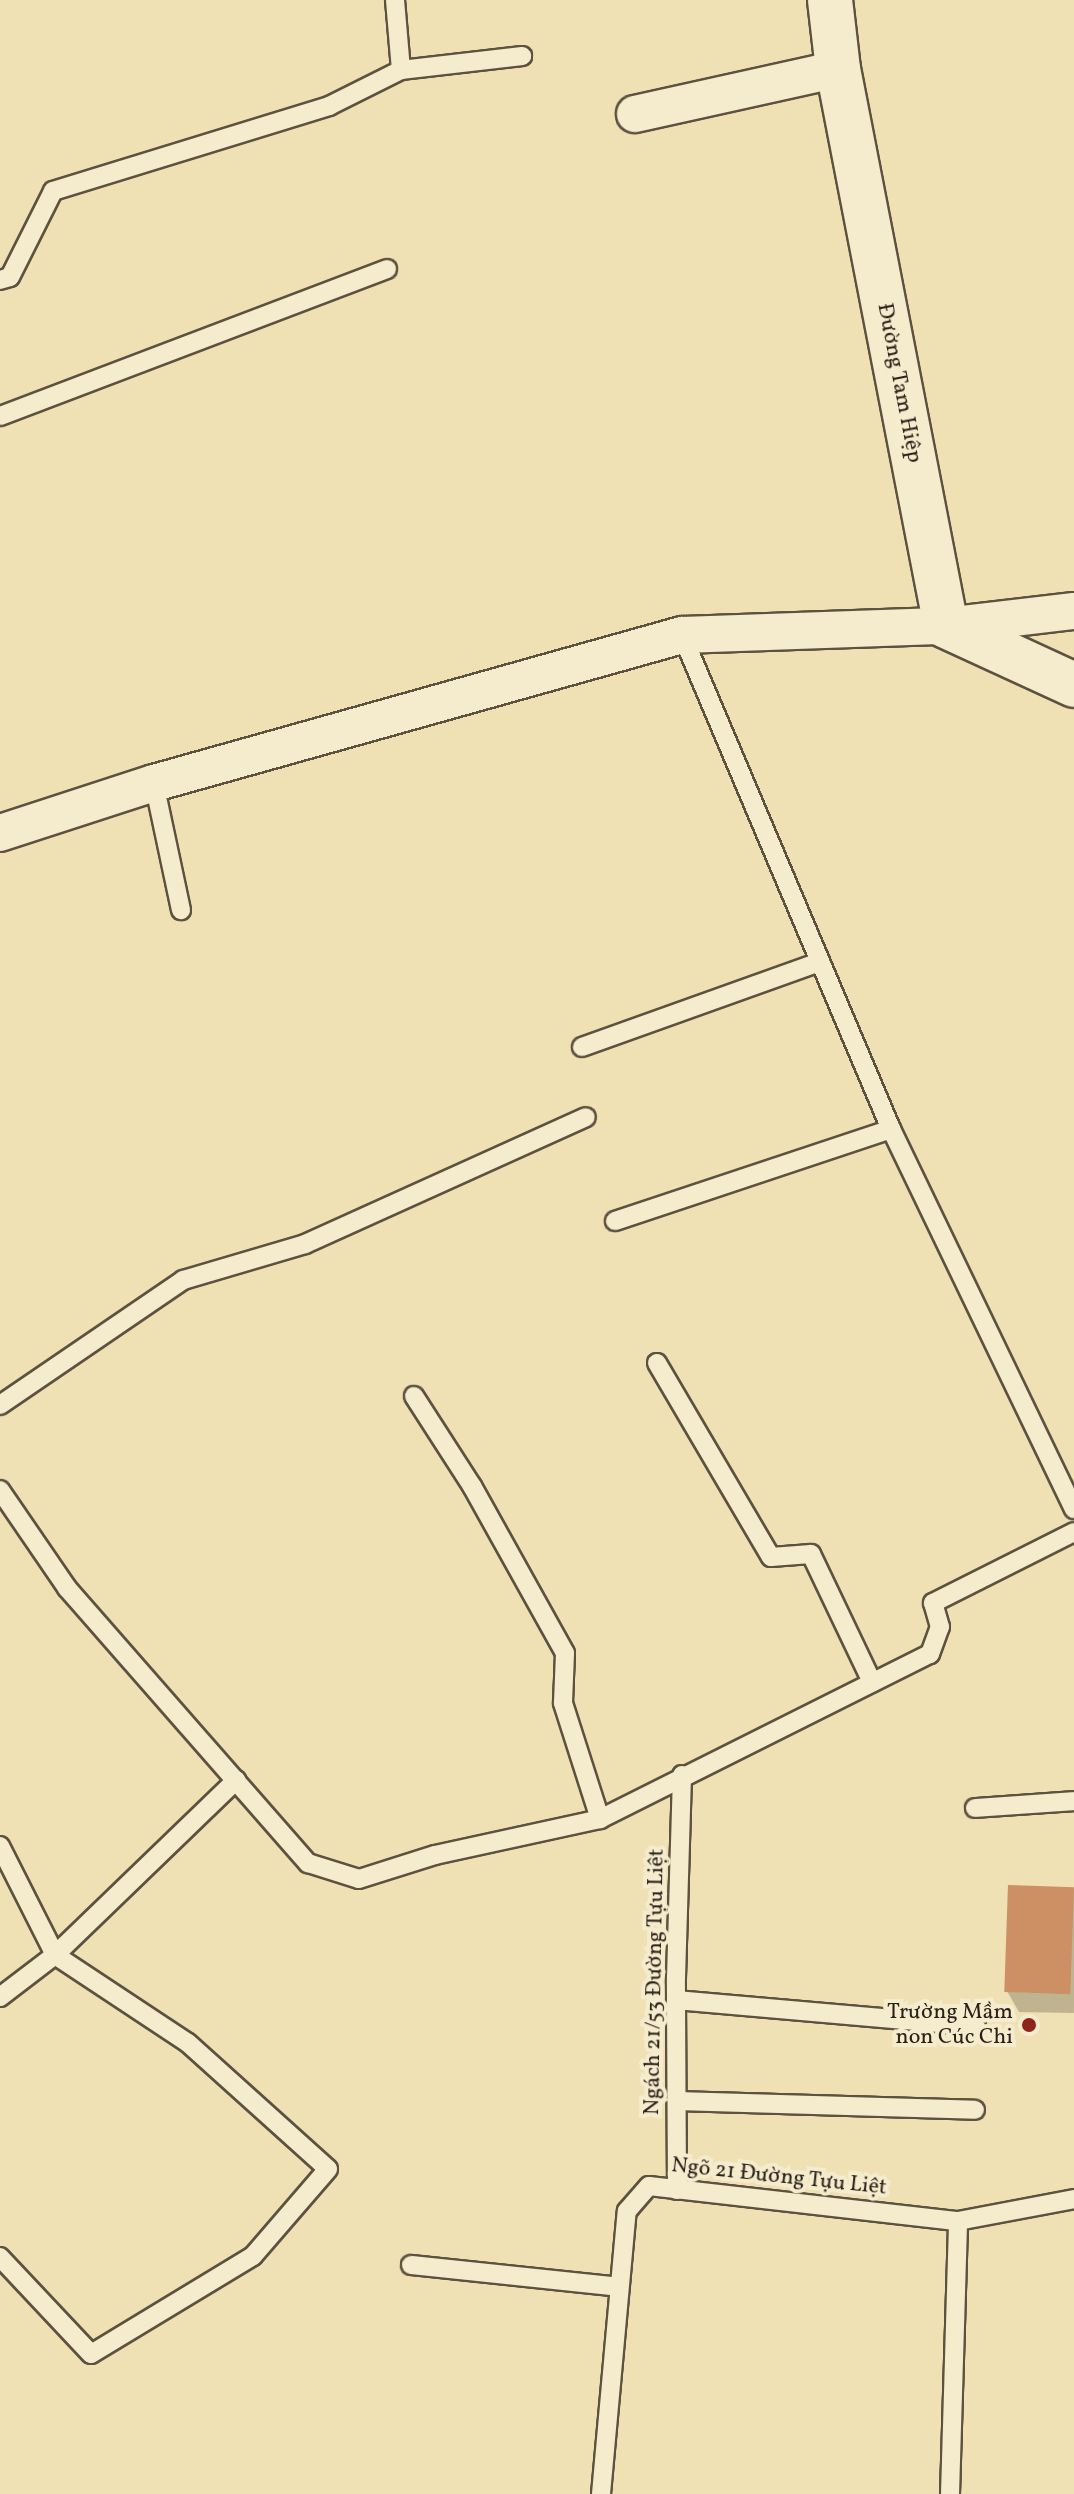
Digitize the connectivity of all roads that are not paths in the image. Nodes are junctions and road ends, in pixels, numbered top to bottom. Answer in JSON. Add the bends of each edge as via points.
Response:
{"nodes":[{"id":1,"x":395,"y":0,"type":"edge"},
{"id":2,"x":830,"y":0,"type":"edge"},
{"id":3,"x":522,"y":56,"type":"dead end"},
{"id":4,"x":838,"y":69,"type":"junction"},
{"id":5,"x":401,"y":70,"type":"junction"},
{"id":6,"x":635,"y":114,"type":"dead end"},
{"id":7,"x":387,"y":269,"type":"dead end"},
{"id":8,"x":0,"y":280,"type":"edge"},
{"id":9,"x":0,"y":416,"type":"edge"},
{"id":10,"x":1074,"y":611,"type":"edge"},
{"id":11,"x":946,"y":626,"type":"junction"},
{"id":12,"x":682,"y":635,"type":"junction"},
{"id":13,"x":1074,"y":685,"type":"edge"},
{"id":14,"x":154,"y":783,"type":"junction"},
{"id":15,"x":0,"y":833,"type":"edge"},
{"id":16,"x":181,"y":910,"type":"dead end"},
{"id":17,"x":820,"y":962,"type":"junction"},
{"id":18,"x":582,"y":1047,"type":"dead end"},
{"id":19,"x":586,"y":1117,"type":"dead end"},
{"id":20,"x":891,"y":1129,"type":"junction"},
{"id":21,"x":615,"y":1221,"type":"dead end"},
{"id":22,"x":657,"y":1363,"type":"dead end"},
{"id":23,"x":414,"y":1396,"type":"dead end"},
{"id":24,"x":0,"y":1405,"type":"edge"},
{"id":25,"x":0,"y":1490,"type":"edge"},
{"id":26,"x":1074,"y":1509,"type":"edge"},
{"id":27,"x":1074,"y":1532,"type":"edge"},
{"id":28,"x":872,"y":1682,"type":"junction"},
{"id":29,"x":682,"y":1775,"type":"junction"},
{"id":30,"x":236,"y":1780,"type":"junction"},
{"id":31,"x":1074,"y":1801,"type":"edge"},
{"id":32,"x":975,"y":1808,"type":"dead end"},
{"id":33,"x":600,"y":1819,"type":"junction"},
{"id":34,"x":0,"y":1846,"type":"edge"},
{"id":35,"x":55,"y":1955,"type":"junction"},
{"id":36,"x":0,"y":1997,"type":"edge"},
{"id":37,"x":676,"y":2000,"type":"junction"},
{"id":38,"x":976,"y":2026,"type":"dead end"},
{"id":39,"x":677,"y":2101,"type":"junction"},
{"id":40,"x":975,"y":2110,"type":"dead end"},
{"id":41,"x":677,"y":2190,"type":"junction"},
{"id":42,"x":1074,"y":2199,"type":"edge"},
{"id":43,"x":958,"y":2221,"type":"junction"},
{"id":44,"x":0,"y":2257,"type":"edge"},
{"id":45,"x":411,"y":2265,"type":"dead end"},
{"id":46,"x":619,"y":2287,"type":"junction"},
{"id":47,"x":601,"y":2494,"type":"edge"},
{"id":48,"x":950,"y":2494,"type":"edge"}],
"edges":[{"from":1,"to":5,"type":"lane"},
{"from":2,"to":4,"type":"street","name":"Đường Tam Hiệp"},
{"from":3,"to":5,"type":"lane"},
{"from":4,"to":6,"type":"street"},
{"from":4,"to":11,"type":"street","name":"Đường Tam Hiệp"},
{"from":5,"to":8,"type":"lane","via":[[329,106],[53,191],[10,277]]},
{"from":7,"to":9,"type":"lane"},
{"from":10,"to":11,"type":"street"},
{"from":11,"to":12,"type":"street"},
{"from":11,"to":13,"type":"street"},
{"from":12,"to":14,"type":"street"},
{"from":12,"to":17,"type":"lane"},
{"from":14,"to":15,"type":"street"},
{"from":14,"to":16,"type":"lane"},
{"from":17,"to":18,"type":"lane"},
{"from":17,"to":20,"type":"lane"},
{"from":19,"to":24,"type":"lane","via":[[305,1244],[183,1280]]},
{"from":20,"to":21,"type":"lane"},
{"from":20,"to":26,"type":"lane"},
{"from":22,"to":28,"type":"lane","via":[[771,1557],[811,1554]]},
{"from":23,"to":33,"type":"lane","via":[[472,1486],[565,1653],[563,1703]]},
{"from":25,"to":30,"type":"lane","via":[[67,1588]]},
{"from":27,"to":28,"type":"lane","via":[[933,1603],[940,1627],[930,1654]]},
{"from":28,"to":29,"type":"lane"},
{"from":29,"to":33,"type":"lane"},
{"from":29,"to":37,"type":"lane","name":"Ngách 21/53 Đường Tựu Liệt"},
{"from":30,"to":33,"type":"lane","via":[[308,1863],[359,1879],[435,1855]]},
{"from":30,"to":35,"type":"lane"},
{"from":31,"to":32,"type":"lane"},
{"from":34,"to":35,"type":"lane"},
{"from":35,"to":36,"type":"lane"},
{"from":35,"to":44,"type":"lane","via":[[188,2043],[328,2169],[253,2256],[91,2354]]},
{"from":37,"to":38,"type":"lane"},
{"from":37,"to":39,"type":"lane","name":"Ngách 21/53 Đường Tựu Liệt"},
{"from":39,"to":40,"type":"lane"},
{"from":39,"to":41,"type":"lane","name":"Ngách 21/53 Đường Tựu Liệt"},
{"from":41,"to":43,"type":"lane","name":"Ngõ 21 Đường Tựu Liệt"},
{"from":41,"to":46,"type":"lane","name":"Ngõ 21 Đường Tựu Liệt","via":[[649,2186],[627,2211]]},
{"from":42,"to":43,"type":"lane","name":"Ngõ 21 Đường Tựu Liệt"},
{"from":43,"to":48,"type":"lane"},
{"from":45,"to":46,"type":"lane"},
{"from":46,"to":47,"type":"lane","name":"Ngõ 21 Đường Tựu Liệt"}]}
